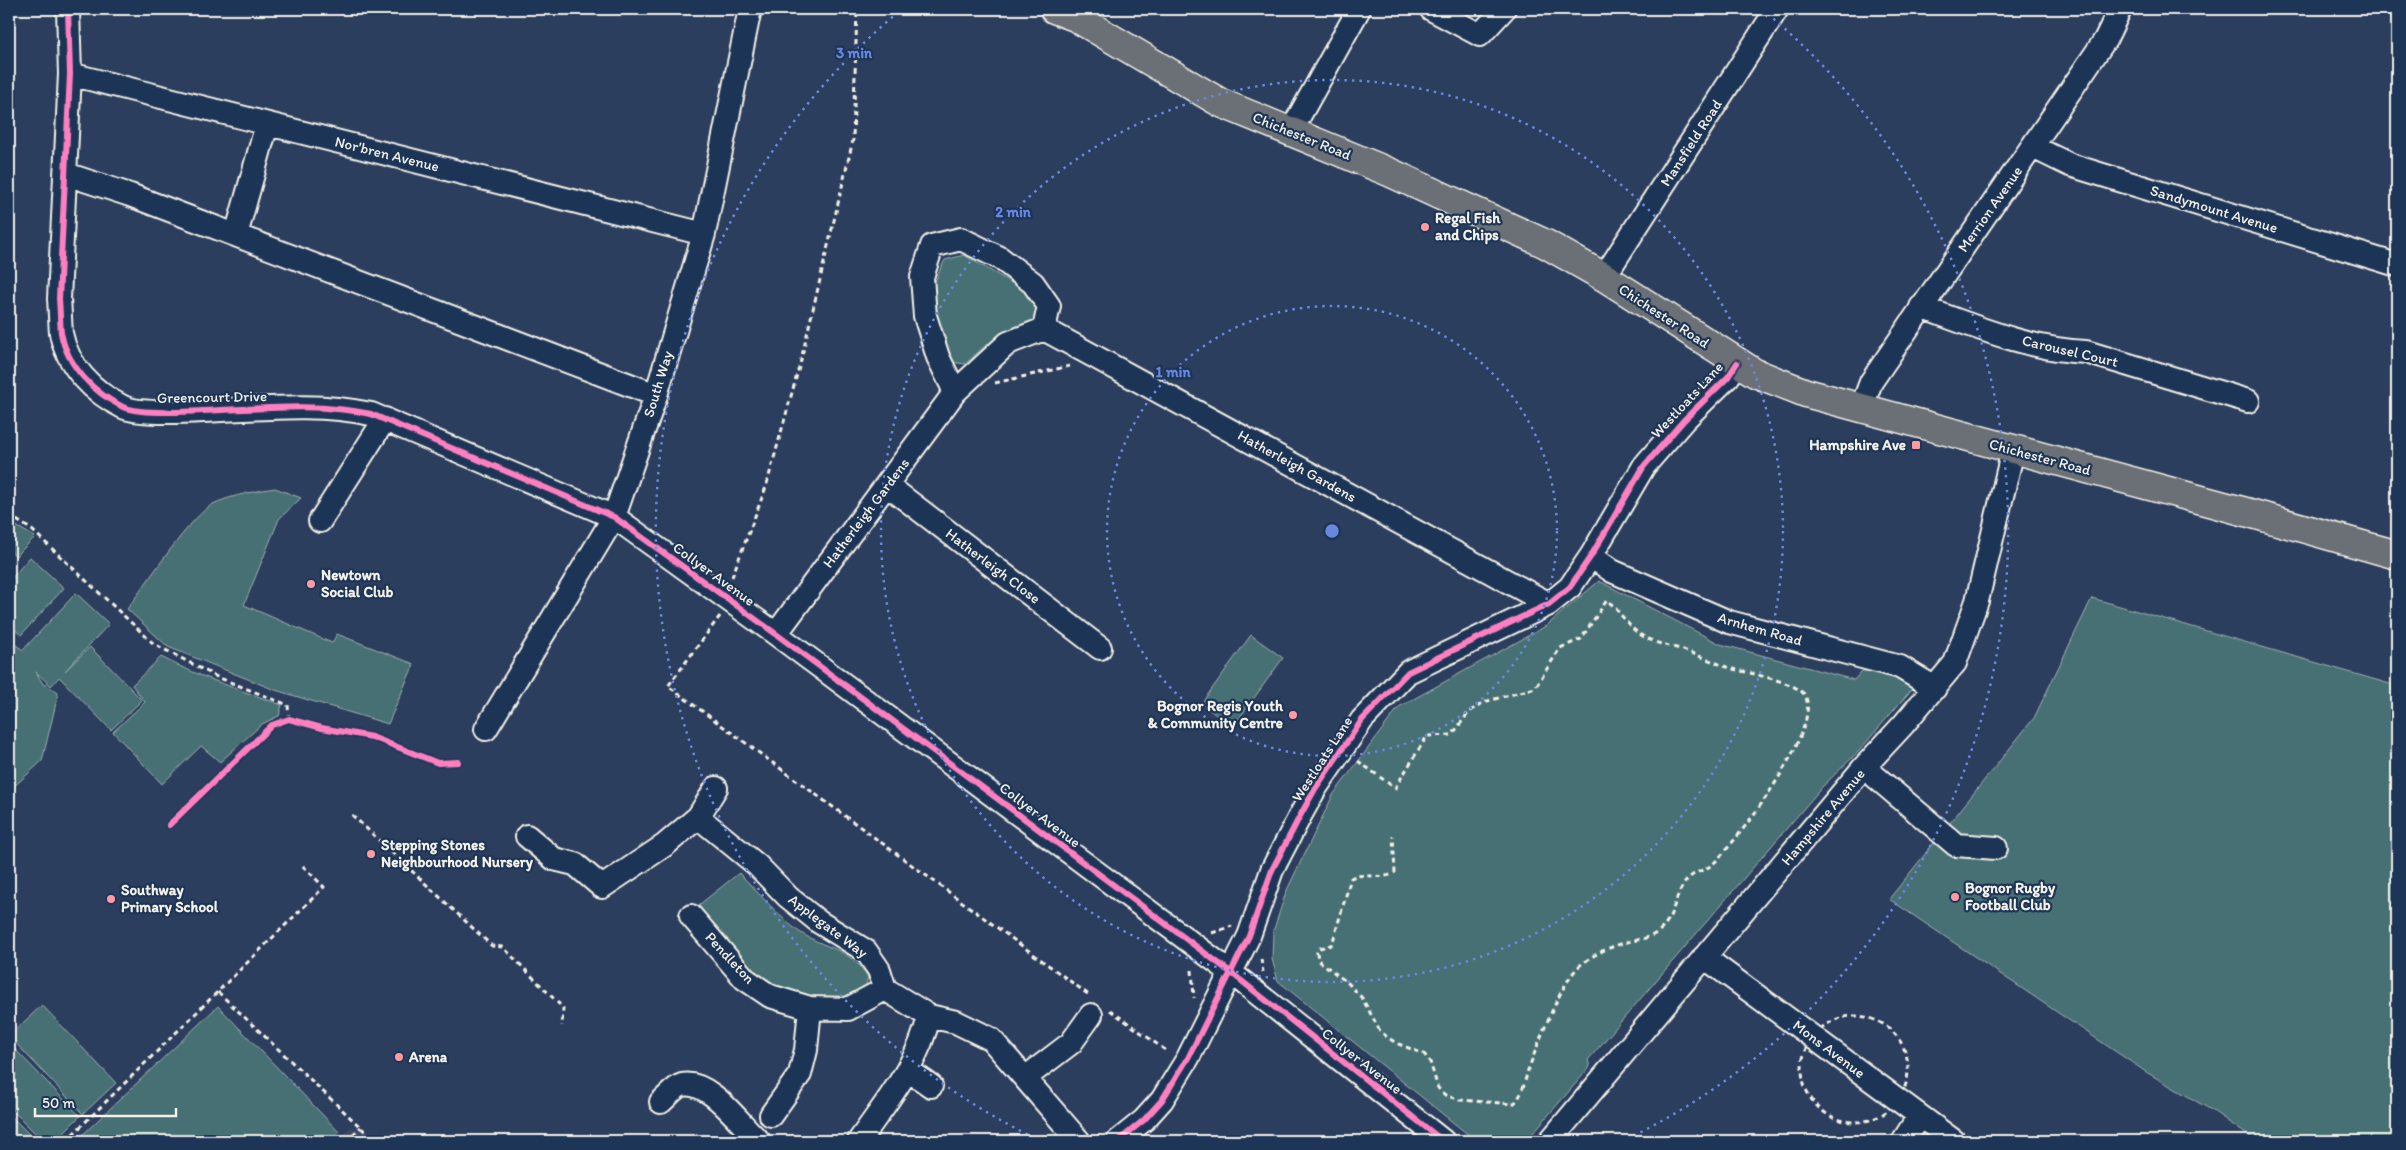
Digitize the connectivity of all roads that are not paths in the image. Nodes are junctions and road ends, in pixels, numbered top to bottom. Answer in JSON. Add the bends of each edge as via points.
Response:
{"nodes":[{"id":1,"x":68,"y":9,"type":"edge"},
{"id":2,"x":750,"y":9,"type":"edge"},
{"id":3,"x":1359,"y":9,"type":"edge"},
{"id":4,"x":1431,"y":9,"type":"edge"},
{"id":5,"x":1504,"y":9,"type":"edge"},
{"id":6,"x":1777,"y":9,"type":"edge"},
{"id":7,"x":2120,"y":9,"type":"edge"},
{"id":8,"x":1070,"y":11,"type":"edge"},
{"id":9,"x":70,"y":74,"type":"junction"},
{"id":10,"x":267,"y":124,"type":"junction"},
{"id":11,"x":1291,"y":131,"type":"junction"},
{"id":12,"x":2033,"y":147,"type":"junction"},
{"id":13,"x":66,"y":174,"type":"junction"},
{"id":14,"x":704,"y":234,"type":"junction"},
{"id":15,"x":236,"y":235,"type":"junction"},
{"id":16,"x":2397,"y":265,"type":"edge"},
{"id":17,"x":1604,"y":277,"type":"junction"},
{"id":18,"x":1921,"y":307,"type":"junction"},
{"id":19,"x":1044,"y":328,"type":"junction"},
{"id":20,"x":1737,"y":363,"type":"junction"},
{"id":21,"x":955,"y":392,"type":"junction"},
{"id":22,"x":656,"y":395,"type":"junction"},
{"id":23,"x":2248,"y":401,"type":"dead end"},
{"id":24,"x":1861,"y":409,"type":"junction"},
{"id":25,"x":385,"y":420,"type":"junction"},
{"id":26,"x":2013,"y":450,"type":"junction"},
{"id":27,"x":887,"y":485,"type":"junction"},
{"id":28,"x":614,"y":517,"type":"junction"},
{"id":29,"x":320,"y":521,"type":"dead end"},
{"id":30,"x":2397,"y":555,"type":"edge"},
{"id":31,"x":1591,"y":556,"type":"junction"},
{"id":32,"x":1549,"y":604,"type":"junction"},
{"id":33,"x":776,"y":634,"type":"junction"},
{"id":34,"x":1100,"y":648,"type":"dead end"},
{"id":35,"x":1935,"y":688,"type":"junction"},
{"id":36,"x":486,"y":729,"type":"dead end"},
{"id":37,"x":1864,"y":768,"type":"junction"},
{"id":38,"x":716,"y":788,"type":"dead end"},
{"id":39,"x":698,"y":817,"type":"junction"},
{"id":40,"x":527,"y":836,"type":"dead end"},
{"id":41,"x":1996,"y":848,"type":"dead end"},
{"id":42,"x":691,"y":916,"type":"dead end"},
{"id":43,"x":1704,"y":956,"type":"junction"},
{"id":44,"x":1229,"y":971,"type":"junction"},
{"id":45,"x":885,"y":989,"type":"junction"},
{"id":46,"x":1096,"y":1006,"type":"road end"},
{"id":47,"x":810,"y":1008,"type":"junction"},
{"id":48,"x":929,"y":1016,"type":"junction"},
{"id":49,"x":908,"y":1070,"type":"junction"},
{"id":50,"x":1026,"y":1078,"type":"junction"},
{"id":51,"x":932,"y":1086,"type":"dead end"},
{"id":52,"x":661,"y":1102,"type":"dead end"},
{"id":53,"x":771,"y":1115,"type":"dead end"},
{"id":54,"x":1919,"y":1116,"type":"junction"},
{"id":55,"x":759,"y":1141,"type":"edge"},
{"id":56,"x":859,"y":1141,"type":"edge"},
{"id":57,"x":1079,"y":1141,"type":"edge"},
{"id":58,"x":1118,"y":1141,"type":"edge"},
{"id":59,"x":1443,"y":1141,"type":"edge"},
{"id":60,"x":1550,"y":1141,"type":"edge"},
{"id":61,"x":1903,"y":1141,"type":"edge"},
{"id":62,"x":1954,"y":1141,"type":"edge"}],
"edges":[{"from":1,"to":9,"type":"street","name":"Greencourt Drive"},
{"from":2,"to":14,"type":"street","name":"South Way"},
{"from":3,"to":11,"type":"street"},
{"from":4,"to":5,"type":"street","via":[[1480,35]]},
{"from":6,"to":17,"type":"street","name":"Mansfield Road"},
{"from":7,"to":12,"type":"street","name":"Merrion Avenue","via":[[2105,40]]},
{"from":8,"to":11,"type":"main road","name":"Chichester Road","via":[[1221,103]]},
{"from":9,"to":10,"type":"street","name":"Nor'bren Avenue"},
{"from":9,"to":13,"type":"street","name":"Greencourt Drive"},
{"from":10,"to":14,"type":"street","name":"Nor'bren Avenue"},
{"from":10,"to":15,"type":"street"},
{"from":11,"to":17,"type":"main road","name":"Chichester Road","via":[[1484,214]]},
{"from":12,"to":16,"type":"street","name":"Sandymount Avenue","via":[[2070,165]]},
{"from":12,"to":18,"type":"street","name":"Merrion Avenue"},
{"from":13,"to":15,"type":"street"},
{"from":13,"to":25,"type":"street","name":"Greencourt Drive","via":[[59,299],[62,334],[70,360],[90,385],[124,408],[169,412],[291,408],[350,410]]},
{"from":14,"to":22,"type":"street","name":"South Way"},
{"from":15,"to":22,"type":"street"},
{"from":17,"to":20,"type":"main road","name":"Chichester Road"},
{"from":18,"to":23,"type":"street","name":"Carousel Court","via":[[2059,351],[2086,352]]},
{"from":18,"to":24,"type":"street","name":"Merrion Avenue","via":[[1871,382]]},
{"from":19,"to":21,"type":"street","name":"Hatherleigh Gardens","via":[[1008,343]]},
{"from":19,"to":21,"type":"street","via":[[1048,306],[1033,283],[1000,258],[961,240],[932,246],[922,277],[925,316],[938,357]]},
{"from":19,"to":32,"type":"street","name":"Hatherleigh Gardens"},
{"from":20,"to":24,"type":"main road","name":"Chichester Road","via":[[1806,394]]},
{"from":20,"to":31,"type":"street","name":"Westloats Lane","via":[[1728,378],[1660,446],[1630,489]]},
{"from":21,"to":27,"type":"street","name":"Hatherleigh Gardens"},
{"from":22,"to":28,"type":"street","name":"South Way"},
{"from":24,"to":26,"type":"main road","name":"Chichester Road"},
{"from":25,"to":28,"type":"street","name":"Greencourt Drive"},
{"from":25,"to":29,"type":"street"},
{"from":26,"to":30,"type":"main road","name":"Chichester Road"},
{"from":26,"to":35,"type":"street","name":"Hampshire Avenue","via":[[1970,622],[1955,663]]},
{"from":27,"to":33,"type":"street","name":"Hatherleigh Gardens"},
{"from":27,"to":34,"type":"street","name":"Hatherleigh Close"},
{"from":28,"to":33,"type":"street","name":"Collyer Avenue"},
{"from":28,"to":36,"type":"street","name":"South Way"},
{"from":31,"to":32,"type":"street","name":"Westloats Lane","via":[[1570,587]]},
{"from":31,"to":35,"type":"street","name":"Arnhem Road","via":[[1612,571],[1729,622],[1900,666]]},
{"from":32,"to":44,"type":"street","name":"Westloats Lane","via":[[1408,672],[1362,720],[1300,816],[1272,870],[1249,936]]},
{"from":33,"to":44,"type":"street","name":"Collyer Avenue"},
{"from":35,"to":37,"type":"street","name":"Hampshire Avenue"},
{"from":37,"to":41,"type":"street","via":[[1956,845]]},
{"from":37,"to":43,"type":"street","name":"Hampshire Avenue"},
{"from":38,"to":39,"type":"street"},
{"from":39,"to":40,"type":"street","via":[[665,845],[602,887],[575,864],[554,859]]},
{"from":39,"to":45,"type":"street","name":"Applegate Way","via":[[819,922],[866,951],[879,970]]},
{"from":42,"to":47,"type":"street","name":"Pendleton","via":[[745,979],[770,996]]},
{"from":43,"to":54,"type":"street","name":"Mons Avenue"},
{"from":43,"to":60,"type":"street","name":"Hampshire Avenue"},
{"from":44,"to":58,"type":"street","name":"Westloats Lane","via":[[1188,1058],[1162,1100]]},
{"from":44,"to":59,"type":"street","name":"Collyer Avenue"},
{"from":45,"to":47,"type":"street","name":"Pendleton","via":[[848,1009]]},
{"from":45,"to":48,"type":"street"},
{"from":46,"to":50,"type":"street","via":[[1071,1043]]},
{"from":47,"to":53,"type":"street","via":[[800,1074]]},
{"from":48,"to":49,"type":"street"},
{"from":48,"to":50,"type":"street","via":[[956,1022],[990,1039]]},
{"from":49,"to":51,"type":"street"},
{"from":49,"to":56,"type":"street"},
{"from":50,"to":57,"type":"street"},
{"from":52,"to":55,"type":"street","via":[[680,1085],[693,1084],[708,1090]]},
{"from":54,"to":61,"type":"street"},
{"from":54,"to":62,"type":"street","name":"Mons Avenue"}]}
